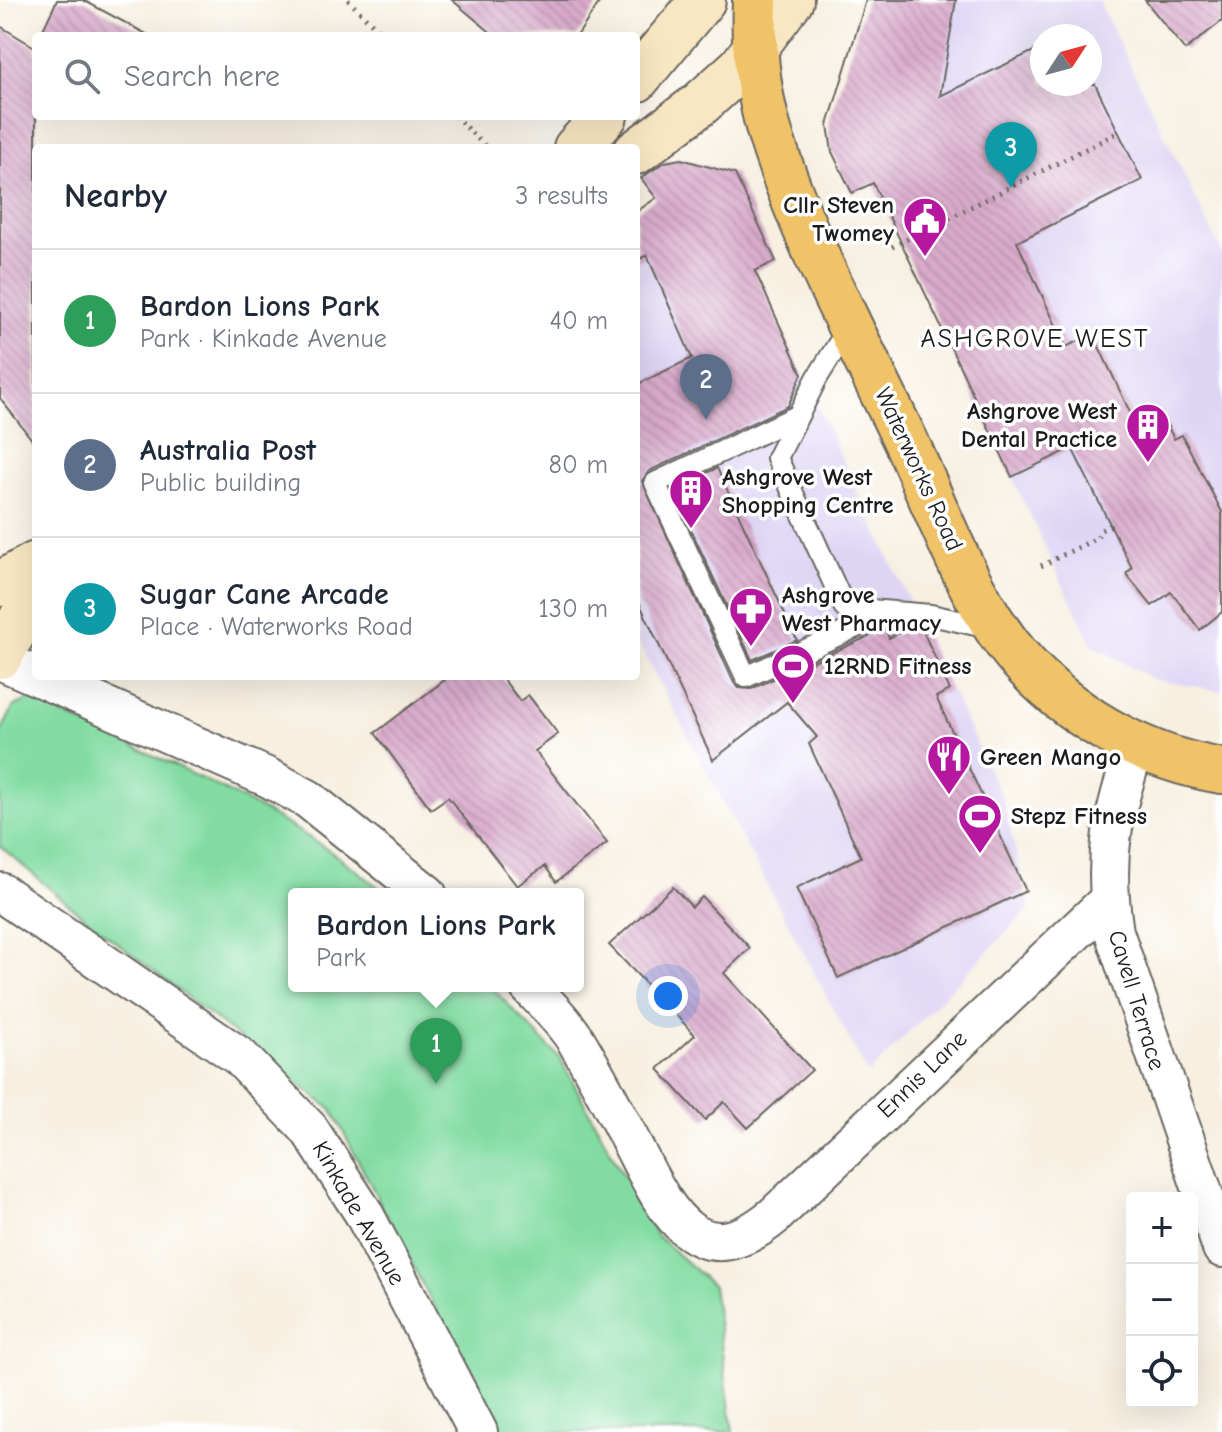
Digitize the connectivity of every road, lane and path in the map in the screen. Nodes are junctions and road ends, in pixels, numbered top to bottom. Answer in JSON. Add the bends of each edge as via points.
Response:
{"nodes":[{"id":1,"x":348,"y":0,"type":"edge"},
{"id":2,"x":703,"y":0,"type":"edge"},
{"id":3,"x":755,"y":0,"type":"edge"},
{"id":4,"x":791,"y":0,"type":"edge"},
{"id":5,"x":380,"y":32,"type":"edge"},
{"id":6,"x":754,"y":51,"type":"junction"},
{"id":7,"x":640,"y":75,"type":"edge"},
{"id":8,"x":459,"y":120,"type":"edge"},
{"id":9,"x":601,"y":120,"type":"edge"},
{"id":10,"x":1119,"y":132,"type":"dead end"},
{"id":11,"x":483,"y":144,"type":"edge"},
{"id":12,"x":580,"y":144,"type":"edge"},
{"id":13,"x":640,"y":149,"type":"edge"},
{"id":14,"x":892,"y":247,"type":"dead end"},
{"id":15,"x":850,"y":325,"type":"junction"},
{"id":16,"x":797,"y":416,"type":"junction"},
{"id":17,"x":1114,"y":524,"type":"dead end"},
{"id":18,"x":32,"y":566,"type":"edge"},
{"id":19,"x":1041,"y":566,"type":"dead end"},
{"id":20,"x":0,"y":584,"type":"edge"},
{"id":21,"x":32,"y":600,"type":"edge"},
{"id":22,"x":885,"y":614,"type":"junction"},
{"id":23,"x":998,"y":630,"type":"junction"},
{"id":24,"x":0,"y":658,"type":"edge"},
{"id":25,"x":32,"y":672,"type":"edge"},
{"id":26,"x":49,"y":680,"type":"edge"},
{"id":27,"x":1136,"y":745,"type":"junction"},
{"id":28,"x":1222,"y":771,"type":"edge"},
{"id":29,"x":419,"y":888,"type":"edge"},
{"id":30,"x":0,"y":892,"type":"edge"},
{"id":31,"x":1109,"y":900,"type":"junction"},
{"id":32,"x":534,"y":992,"type":"edge"},
{"id":33,"x":1222,"y":1248,"type":"edge"},
{"id":34,"x":478,"y":1432,"type":"edge"}],
"edges":[{"from":1,"to":5,"type":"path"},
{"from":2,"to":7,"type":"main road"},
{"from":3,"to":6,"type":"main road","name":"Waterworks Road"},
{"from":4,"to":6,"type":"main road"},
{"from":6,"to":13,"type":"main road","via":[[715,91]]},
{"from":6,"to":15,"type":"main road","name":"Waterworks Road","via":[[772,139]]},
{"from":8,"to":11,"type":"path"},
{"from":9,"to":12,"type":"main road"},
{"from":10,"to":14,"type":"path"},
{"from":15,"to":16,"type":"lane"},
{"from":15,"to":23,"type":"main road","name":"Waterworks Road"},
{"from":16,"to":22,"type":"lane","via":[[777,458],[845,608]]},
{"from":16,"to":22,"type":"lane","via":[[655,483],[746,677]]},
{"from":17,"to":19,"type":"path"},
{"from":18,"to":20,"type":"main road"},
{"from":21,"to":24,"type":"main road"},
{"from":22,"to":23,"type":"lane","via":[[931,615]]},
{"from":23,"to":27,"type":"main road","name":"Waterworks Road","via":[[1053,694]]},
{"from":24,"to":25,"type":"street"},
{"from":26,"to":29,"type":"street","via":[[308,799]]},
{"from":27,"to":28,"type":"main road","name":"Waterworks Road"},
{"from":27,"to":31,"type":"street","name":"Cavell Terrace","via":[[1113,814]]},
{"from":30,"to":34,"type":"street","name":"Kinkade Avenue","via":[[240,1057],[309,1129],[363,1212]]},
{"from":31,"to":32,"type":"street","name":"Ennis Lane","via":[[774,1216],[732,1241],[705,1238],[662,1204],[575,1038]]},
{"from":31,"to":33,"type":"street","name":"Cavell Terrace","via":[[1124,966]]}]}
